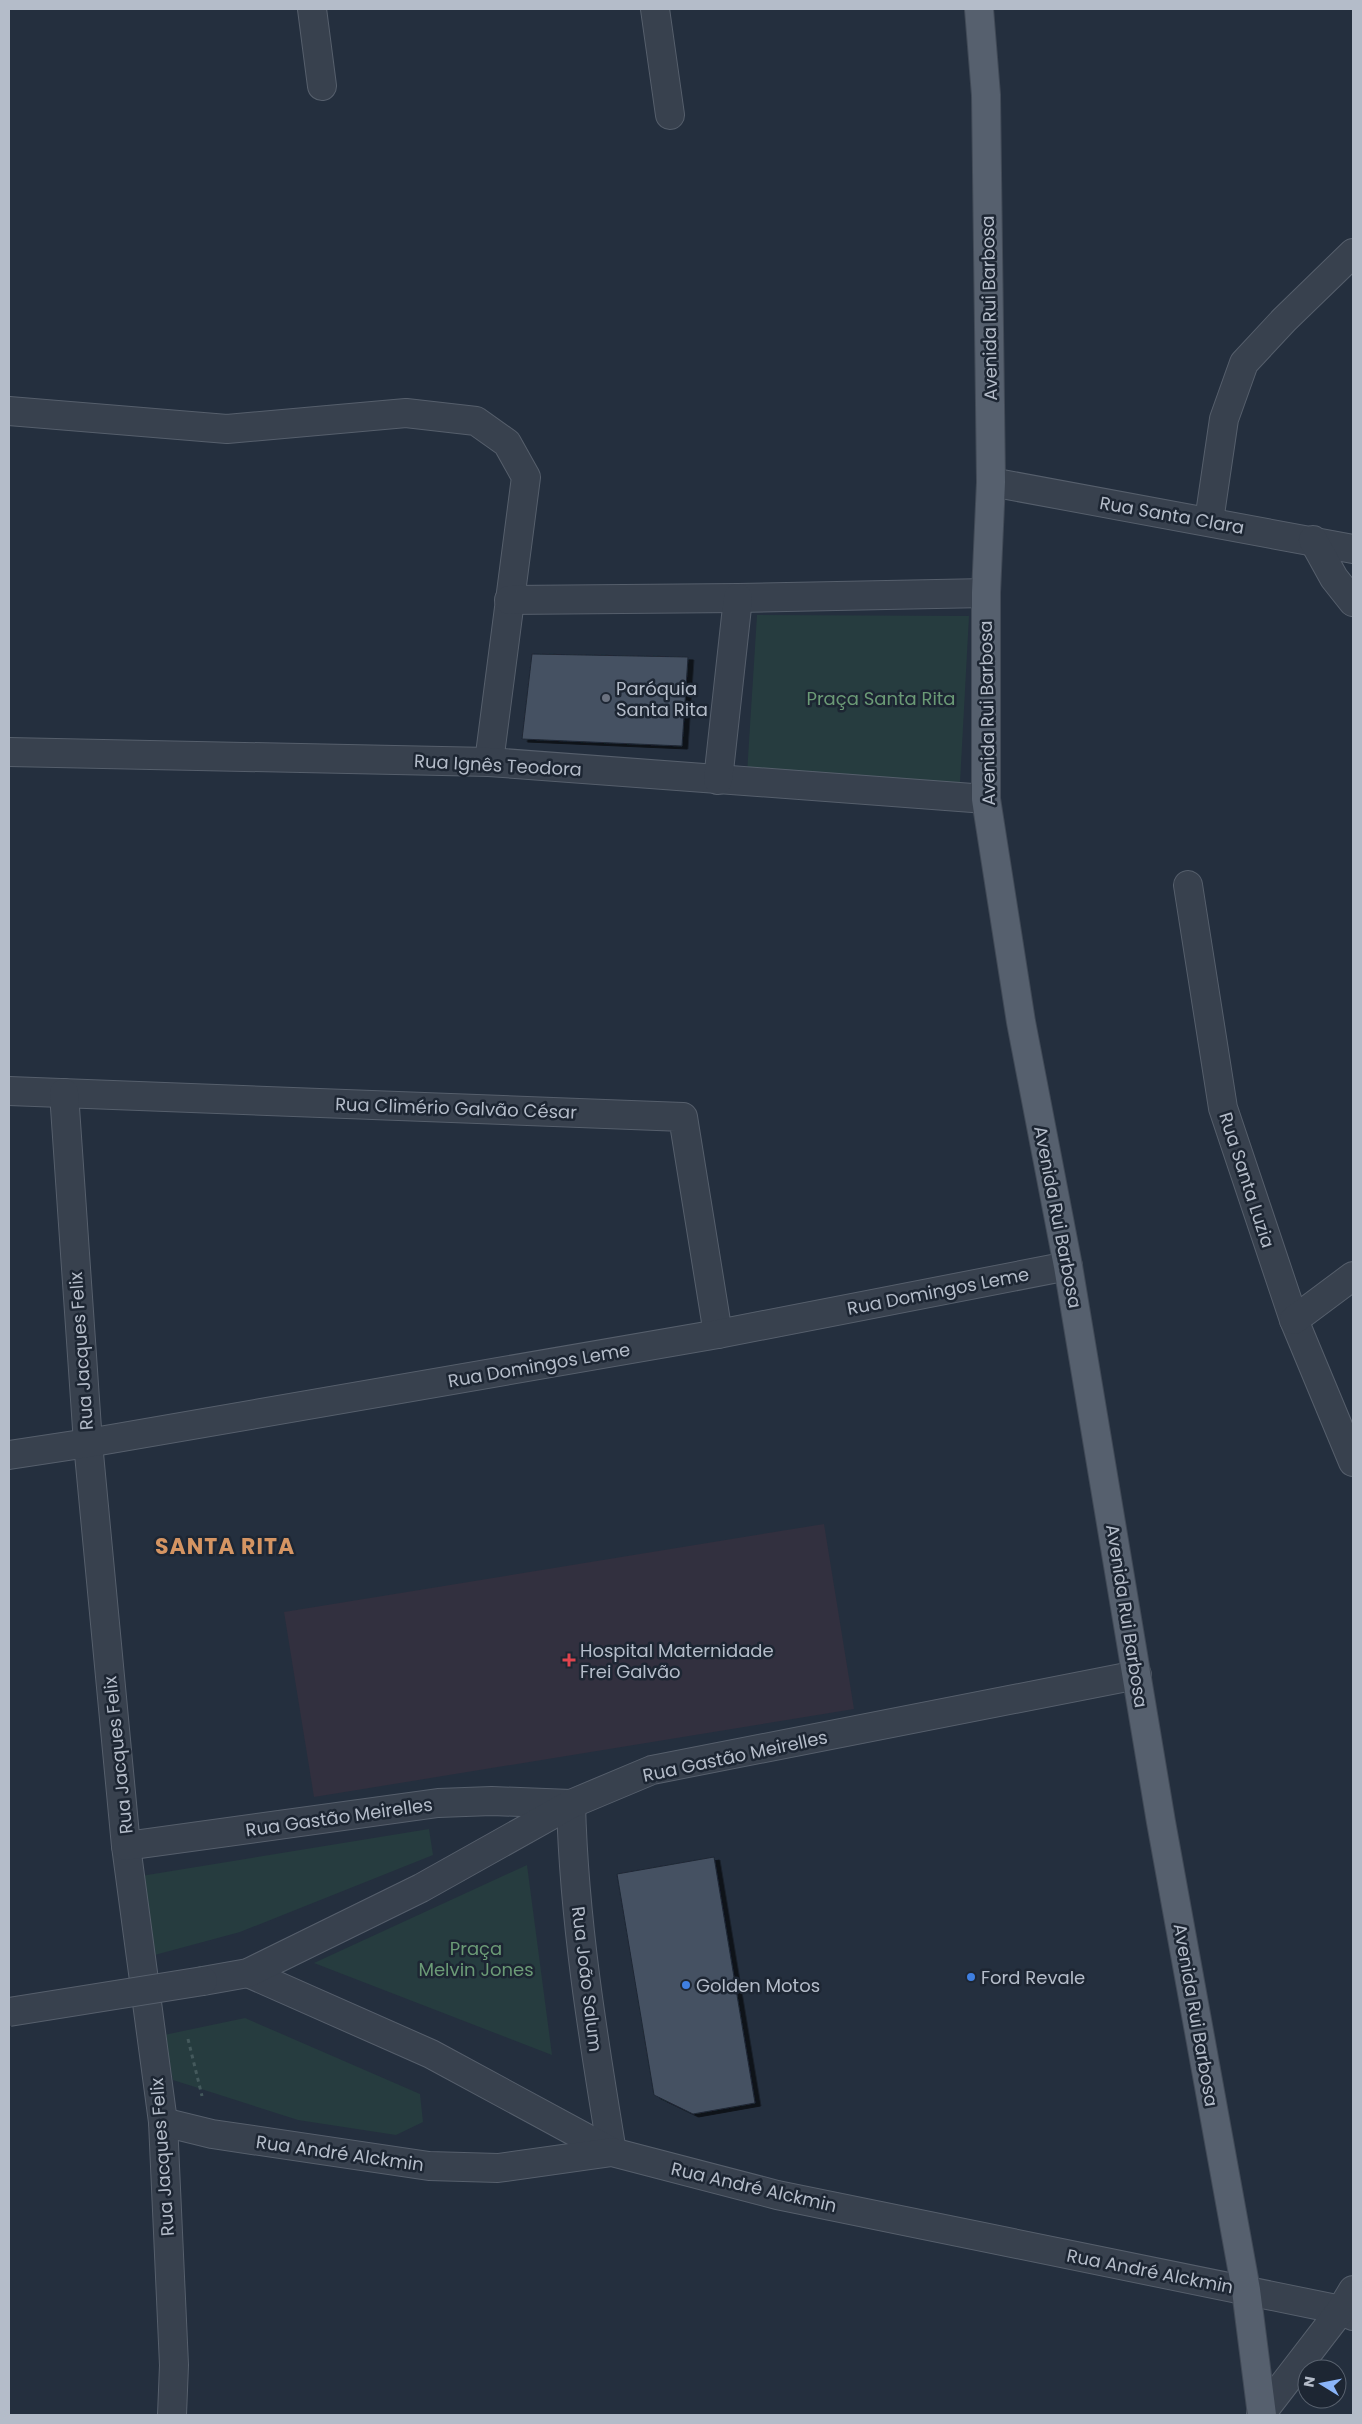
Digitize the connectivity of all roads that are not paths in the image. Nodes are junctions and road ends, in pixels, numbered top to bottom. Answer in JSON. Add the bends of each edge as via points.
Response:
{"nodes":[{"id":1,"x":312,"y":9,"type":"edge"},
{"id":2,"x":655,"y":9,"type":"edge"},
{"id":3,"x":979,"y":9,"type":"edge"},
{"id":4,"x":322,"y":86,"type":"dead end"},
{"id":5,"x":670,"y":115,"type":"dead end"},
{"id":6,"x":1353,"y":253,"type":"edge"},
{"id":7,"x":9,"y":411,"type":"edge"},
{"id":8,"x":991,"y":482,"type":"junction"},
{"id":9,"x":1209,"y":522,"type":"junction"},
{"id":10,"x":1312,"y":540,"type":"junction"},
{"id":11,"x":1353,"y":549,"type":"edge"},
{"id":12,"x":986,"y":593,"type":"junction"},
{"id":13,"x":738,"y":598,"type":"junction"},
{"id":14,"x":509,"y":600,"type":"junction"},
{"id":15,"x":1353,"y":602,"type":"edge"},
{"id":16,"x":9,"y":752,"type":"edge"},
{"id":17,"x":488,"y":762,"type":"junction"},
{"id":18,"x":718,"y":780,"type":"junction"},
{"id":19,"x":986,"y":799,"type":"junction"},
{"id":20,"x":1188,"y":885,"type":"dead end"},
{"id":21,"x":9,"y":1091,"type":"edge"},
{"id":22,"x":64,"y":1093,"type":"junction"},
{"id":23,"x":1068,"y":1266,"type":"junction"},
{"id":24,"x":1353,"y":1276,"type":"edge"},
{"id":25,"x":1294,"y":1320,"type":"junction"},
{"id":26,"x":718,"y":1334,"type":"junction"},
{"id":27,"x":88,"y":1443,"type":"junction"},
{"id":28,"x":9,"y":1455,"type":"edge"},
{"id":29,"x":1353,"y":1462,"type":"edge"},
{"id":30,"x":1136,"y":1675,"type":"junction"},
{"id":31,"x":571,"y":1804,"type":"junction"},
{"id":32,"x":126,"y":1846,"type":"junction"},
{"id":33,"x":248,"y":1973,"type":"junction"},
{"id":34,"x":9,"y":2012,"type":"edge"},
{"id":35,"x":163,"y":2122,"type":"junction"},
{"id":36,"x":612,"y":2152,"type":"junction"},
{"id":37,"x":1246,"y":2290,"type":"junction"},
{"id":38,"x":1349,"y":2305,"type":"edge"},
{"id":39,"x":172,"y":2415,"type":"edge"},
{"id":40,"x":1261,"y":2415,"type":"edge"}],
"edges":[{"from":1,"to":4,"type":"street"},
{"from":2,"to":5,"type":"street"},
{"from":3,"to":8,"type":"main road","name":"Avenida Rui Barbosa","via":[[986,95]]},
{"from":6,"to":9,"type":"street","via":[[1244,363],[1224,419]]},
{"from":7,"to":14,"type":"street","via":[[228,429],[406,414],[476,420],[506,442],[526,477]]},
{"from":8,"to":9,"type":"street","name":"Rua Santa Clara"},
{"from":8,"to":12,"type":"main road","name":"Avenida Rui Barbosa"},
{"from":9,"to":10,"type":"street","name":"Rua Santa Clara"},
{"from":10,"to":11,"type":"street","name":"Rua Santa Clara"},
{"from":10,"to":15,"type":"street","via":[[1334,578]]},
{"from":12,"to":13,"type":"street"},
{"from":12,"to":19,"type":"main road","name":"Avenida Rui Barbosa"},
{"from":13,"to":14,"type":"street"},
{"from":13,"to":18,"type":"street"},
{"from":14,"to":17,"type":"street"},
{"from":16,"to":17,"type":"street","name":"Rua Ignês Teodora"},
{"from":17,"to":18,"type":"street","name":"Rua Ignês Teodora"},
{"from":18,"to":19,"type":"street","name":"Rua Ignês Teodora"},
{"from":19,"to":23,"type":"main road","name":"Avenida Rui Barbosa","via":[[1021,1022]]},
{"from":20,"to":25,"type":"street","name":"Rua Santa Luzia","via":[[1223,1108]]},
{"from":21,"to":22,"type":"street","name":"Rua Climério Galvão César"},
{"from":22,"to":26,"type":"street","name":"Rua Climério Galvão César","via":[[683,1117]]},
{"from":22,"to":27,"type":"street","name":"Rua Jacques Felix"},
{"from":23,"to":26,"type":"street","name":"Rua Domingos Leme"},
{"from":23,"to":30,"type":"main road","name":"Avenida Rui Barbosa"},
{"from":24,"to":25,"type":"street"},
{"from":25,"to":29,"type":"street","name":"Rua Santa Luzia"},
{"from":26,"to":27,"type":"street","name":"Rua Domingos Leme"},
{"from":27,"to":28,"type":"street","name":"Rua Domingos Leme"},
{"from":27,"to":32,"type":"street","name":"Rua Jacques Felix"},
{"from":30,"to":31,"type":"street","name":"Rua Gastão Meirelles","via":[[652,1770]]},
{"from":30,"to":37,"type":"main road","name":"Avenida Rui Barbosa"},
{"from":31,"to":32,"type":"street","name":"Rua Gastão Meirelles","via":[[438,1803]]},
{"from":31,"to":33,"type":"street","via":[[421,1888]]},
{"from":31,"to":36,"type":"street","name":"Rua João Salum","via":[[580,1928]]},
{"from":32,"to":35,"type":"street","name":"Rua Jacques Felix"},
{"from":33,"to":34,"type":"street","bridge":true},
{"from":33,"to":36,"type":"street","via":[[431,2054]]},
{"from":35,"to":36,"type":"street","name":"Rua André Alckmin","via":[[212,2134],[428,2166],[498,2168]]},
{"from":35,"to":39,"type":"street","name":"Rua Jacques Felix","via":[[174,2366]]},
{"from":36,"to":37,"type":"street","name":"Rua André Alckmin","via":[[777,2195]]},
{"from":37,"to":38,"type":"street","name":"Rua André Alckmin"},
{"from":37,"to":40,"type":"main road","name":"Avenida Rui Barbosa"},
{"from":38,"to":40,"type":"street"}]}
